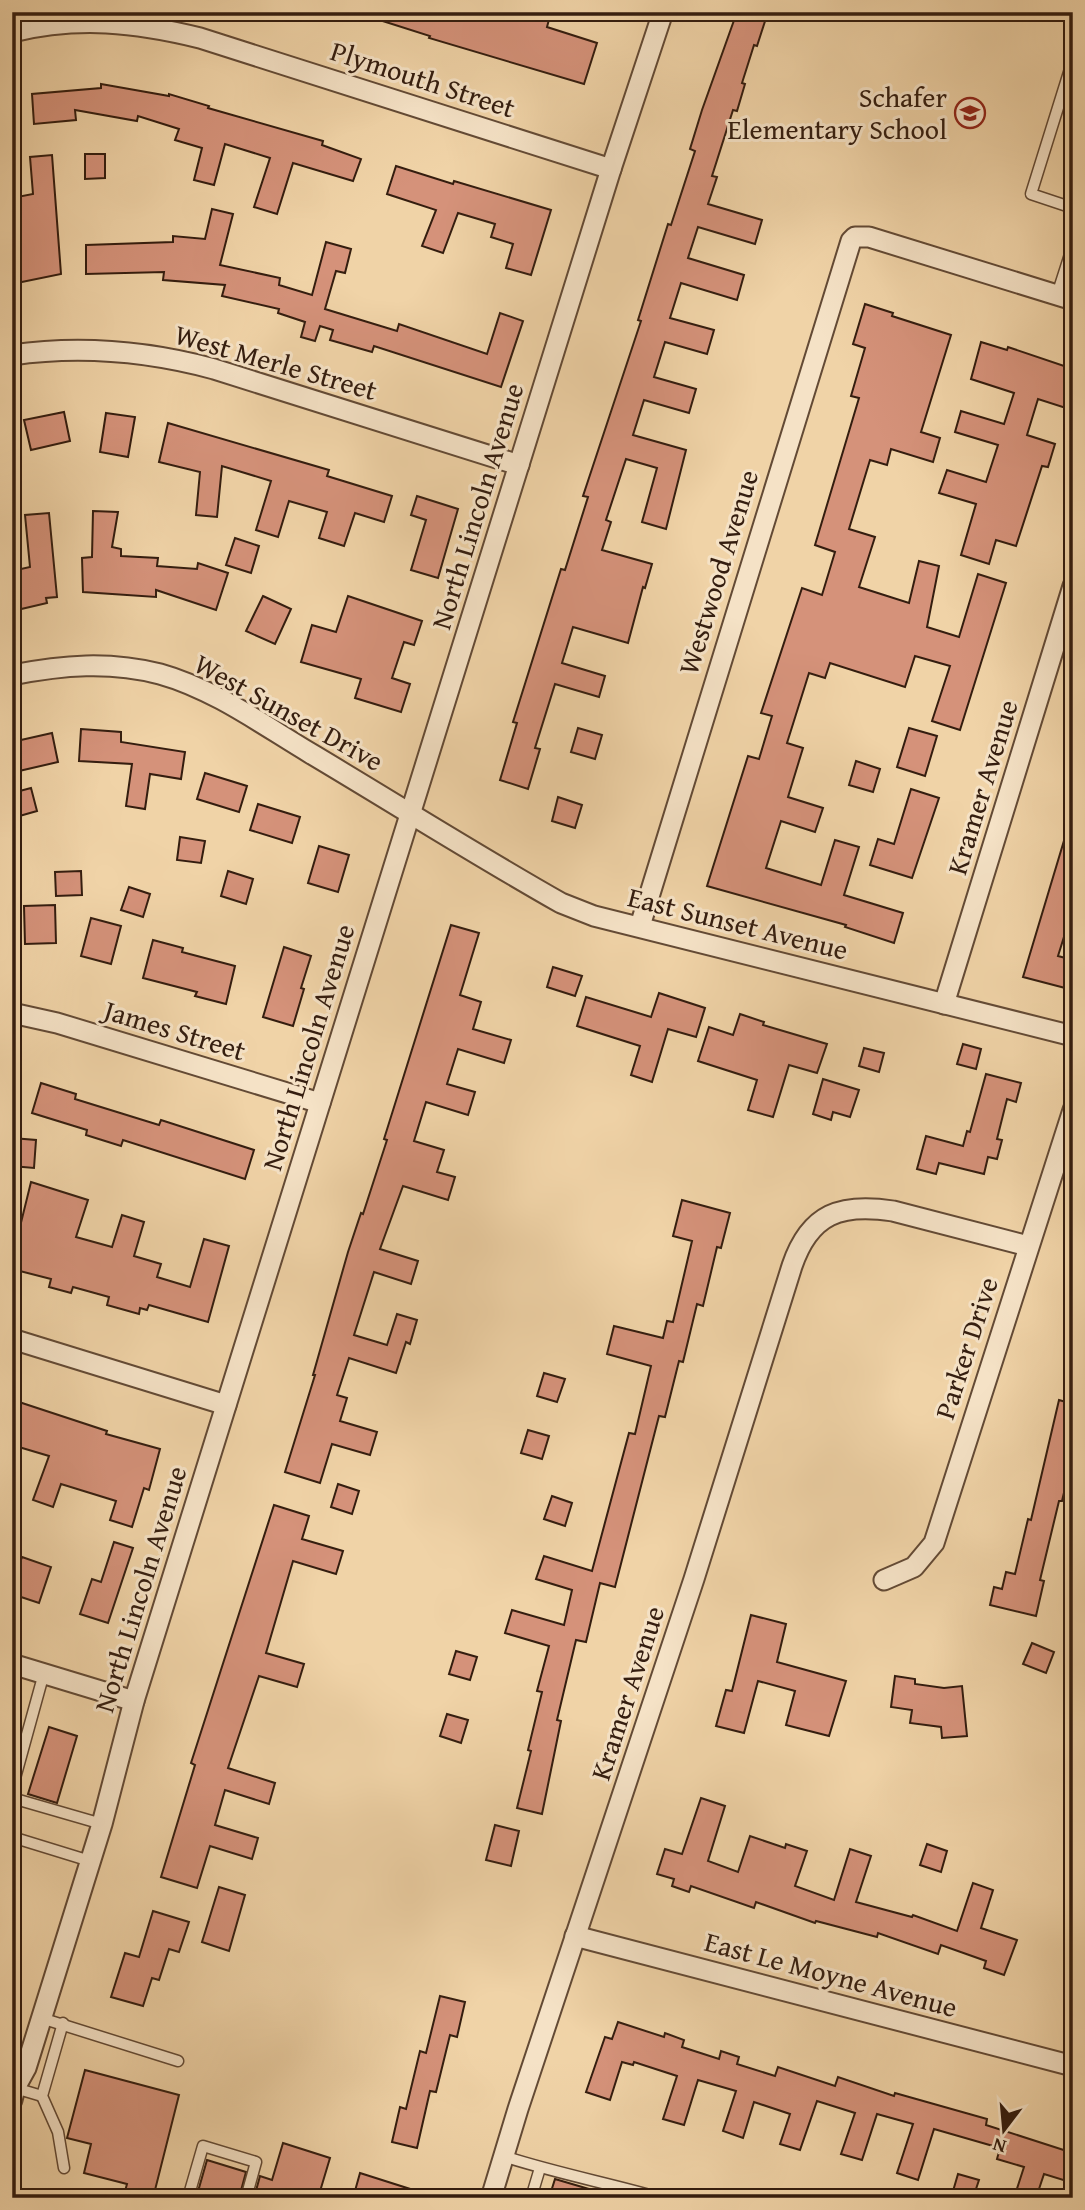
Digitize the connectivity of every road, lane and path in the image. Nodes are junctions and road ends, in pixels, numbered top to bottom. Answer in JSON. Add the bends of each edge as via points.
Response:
{"nodes":[{"id":1,"x":663,"y":12,"type":"edge"},
{"id":2,"x":45,"y":18,"type":"edge"},
{"id":3,"x":12,"y":32,"type":"edge"},
{"id":4,"x":1073,"y":70,"type":"edge"},
{"id":5,"x":611,"y":169,"type":"junction"},
{"id":6,"x":1073,"y":208,"type":"edge"},
{"id":7,"x":1073,"y":245,"type":"edge"},
{"id":8,"x":1065,"y":298,"type":"edge"},
{"id":9,"x":12,"y":355,"type":"edge"},
{"id":10,"x":519,"y":465,"type":"junction"},
{"id":11,"x":1073,"y":586,"type":"edge"},
{"id":12,"x":12,"y":675,"type":"edge"},
{"id":13,"x":410,"y":813,"type":"junction"},
{"id":14,"x":639,"y":926,"type":"junction"},
{"id":15,"x":944,"y":1004,"type":"junction"},
{"id":16,"x":12,"y":1013,"type":"edge"},
{"id":17,"x":1073,"y":1036,"type":"edge"},
{"id":18,"x":320,"y":1103,"type":"junction"},
{"id":19,"x":1073,"y":1110,"type":"edge"},
{"id":20,"x":1028,"y":1246,"type":"junction"},
{"id":21,"x":12,"y":1339,"type":"edge"},
{"id":22,"x":226,"y":1405,"type":"junction"},
{"id":23,"x":884,"y":1580,"type":"dead end"},
{"id":24,"x":12,"y":1664,"type":"edge"},
{"id":25,"x":44,"y":1673,"type":"junction"},
{"id":26,"x":134,"y":1701,"type":"junction"},
{"id":27,"x":12,"y":1789,"type":"edge"},
{"id":28,"x":12,"y":1798,"type":"edge"},
{"id":29,"x":102,"y":1824,"type":"junction"},
{"id":30,"x":12,"y":1836,"type":"edge"},
{"id":31,"x":90,"y":1861,"type":"junction"},
{"id":32,"x":575,"y":1936,"type":"junction"},
{"id":33,"x":41,"y":2018,"type":"junction"},
{"id":34,"x":63,"y":2023,"type":"junction"},
{"id":35,"x":178,"y":2061,"type":"dead end"},
{"id":36,"x":19,"y":2066,"type":"edge"},
{"id":37,"x":1073,"y":2066,"type":"edge"},
{"id":38,"x":14,"y":2094,"type":"edge"},
{"id":39,"x":42,"y":2096,"type":"junction"},
{"id":40,"x":503,"y":2156,"type":"junction"},
{"id":41,"x":64,"y":2168,"type":"dead end"},
{"id":42,"x":540,"y":2168,"type":"junction"},
{"id":43,"x":188,"y":2198,"type":"edge"},
{"id":44,"x":246,"y":2198,"type":"edge"},
{"id":45,"x":491,"y":2198,"type":"edge"},
{"id":46,"x":531,"y":2198,"type":"edge"},
{"id":47,"x":660,"y":2198,"type":"edge"}],
"edges":[{"from":1,"to":5,"type":"street","name":"North Lincoln Avenue"},
{"from":2,"to":3,"type":"street","name":"Plymouth Street"},
{"from":2,"to":5,"type":"street","name":"Plymouth Street","via":[[126,23],[200,37]]},
{"from":4,"to":6,"type":"lane","via":[[1031,194]]},
{"from":5,"to":10,"type":"street","name":"North Lincoln Avenue"},
{"from":7,"to":8,"type":"lane"},
{"from":8,"to":14,"type":"street","name":"Westwood Avenue","via":[[869,237],[855,237],[847,248]]},
{"from":9,"to":10,"type":"street","name":"West Merle Street","via":[[93,349],[170,358]]},
{"from":10,"to":13,"type":"street","name":"North Lincoln Avenue"},
{"from":11,"to":15,"type":"street","name":"Kramer Avenue"},
{"from":12,"to":13,"type":"street","name":"West Sunset Drive","via":[[82,664],[162,675],[201,690]]},
{"from":13,"to":14,"type":"street","name":"East Sunset Avenue","via":[[561,903]]},
{"from":13,"to":18,"type":"street","name":"North Lincoln Avenue"},
{"from":14,"to":15,"type":"street","name":"East Sunset Avenue"},
{"from":15,"to":17,"type":"street","name":"East Sunset Avenue"},
{"from":16,"to":18,"type":"street","name":"James Street"},
{"from":18,"to":22,"type":"street","name":"North Lincoln Avenue"},
{"from":19,"to":20,"type":"street","name":"Parker Drive"},
{"from":20,"to":23,"type":"street","name":"Parker Drive","via":[[934,1543],[914,1567]]},
{"from":20,"to":32,"type":"street","name":"Kramer Avenue","via":[[871,1207],[830,1215],[810,1232],[797,1254]]},
{"from":21,"to":22,"type":"street"},
{"from":22,"to":26,"type":"street","name":"North Lincoln Avenue"},
{"from":24,"to":25,"type":"street"},
{"from":25,"to":26,"type":"street"},
{"from":25,"to":27,"type":"lane"},
{"from":26,"to":29,"type":"street","name":"North Lincoln Avenue"},
{"from":28,"to":29,"type":"lane"},
{"from":29,"to":31,"type":"street","name":"North Lincoln Avenue"},
{"from":30,"to":31,"type":"lane"},
{"from":31,"to":33,"type":"street","name":"North Lincoln Avenue"},
{"from":32,"to":37,"type":"street","name":"East Le Moyne Avenue"},
{"from":32,"to":40,"type":"street","name":"Kramer Avenue"},
{"from":33,"to":34,"type":"lane"},
{"from":33,"to":36,"type":"street","name":"North Lincoln Avenue"},
{"from":34,"to":35,"type":"lane"},
{"from":34,"to":39,"type":"lane"},
{"from":36,"to":38,"type":"street","name":"North Lincoln Avenue"},
{"from":38,"to":39,"type":"lane"},
{"from":39,"to":41,"type":"lane","via":[[58,2132]]},
{"from":40,"to":42,"type":"lane"},
{"from":40,"to":45,"type":"street","name":"Kramer Avenue"},
{"from":42,"to":46,"type":"lane"},
{"from":42,"to":47,"type":"lane"},
{"from":43,"to":44,"type":"lane","via":[[203,2147],[256,2162]]}]}
